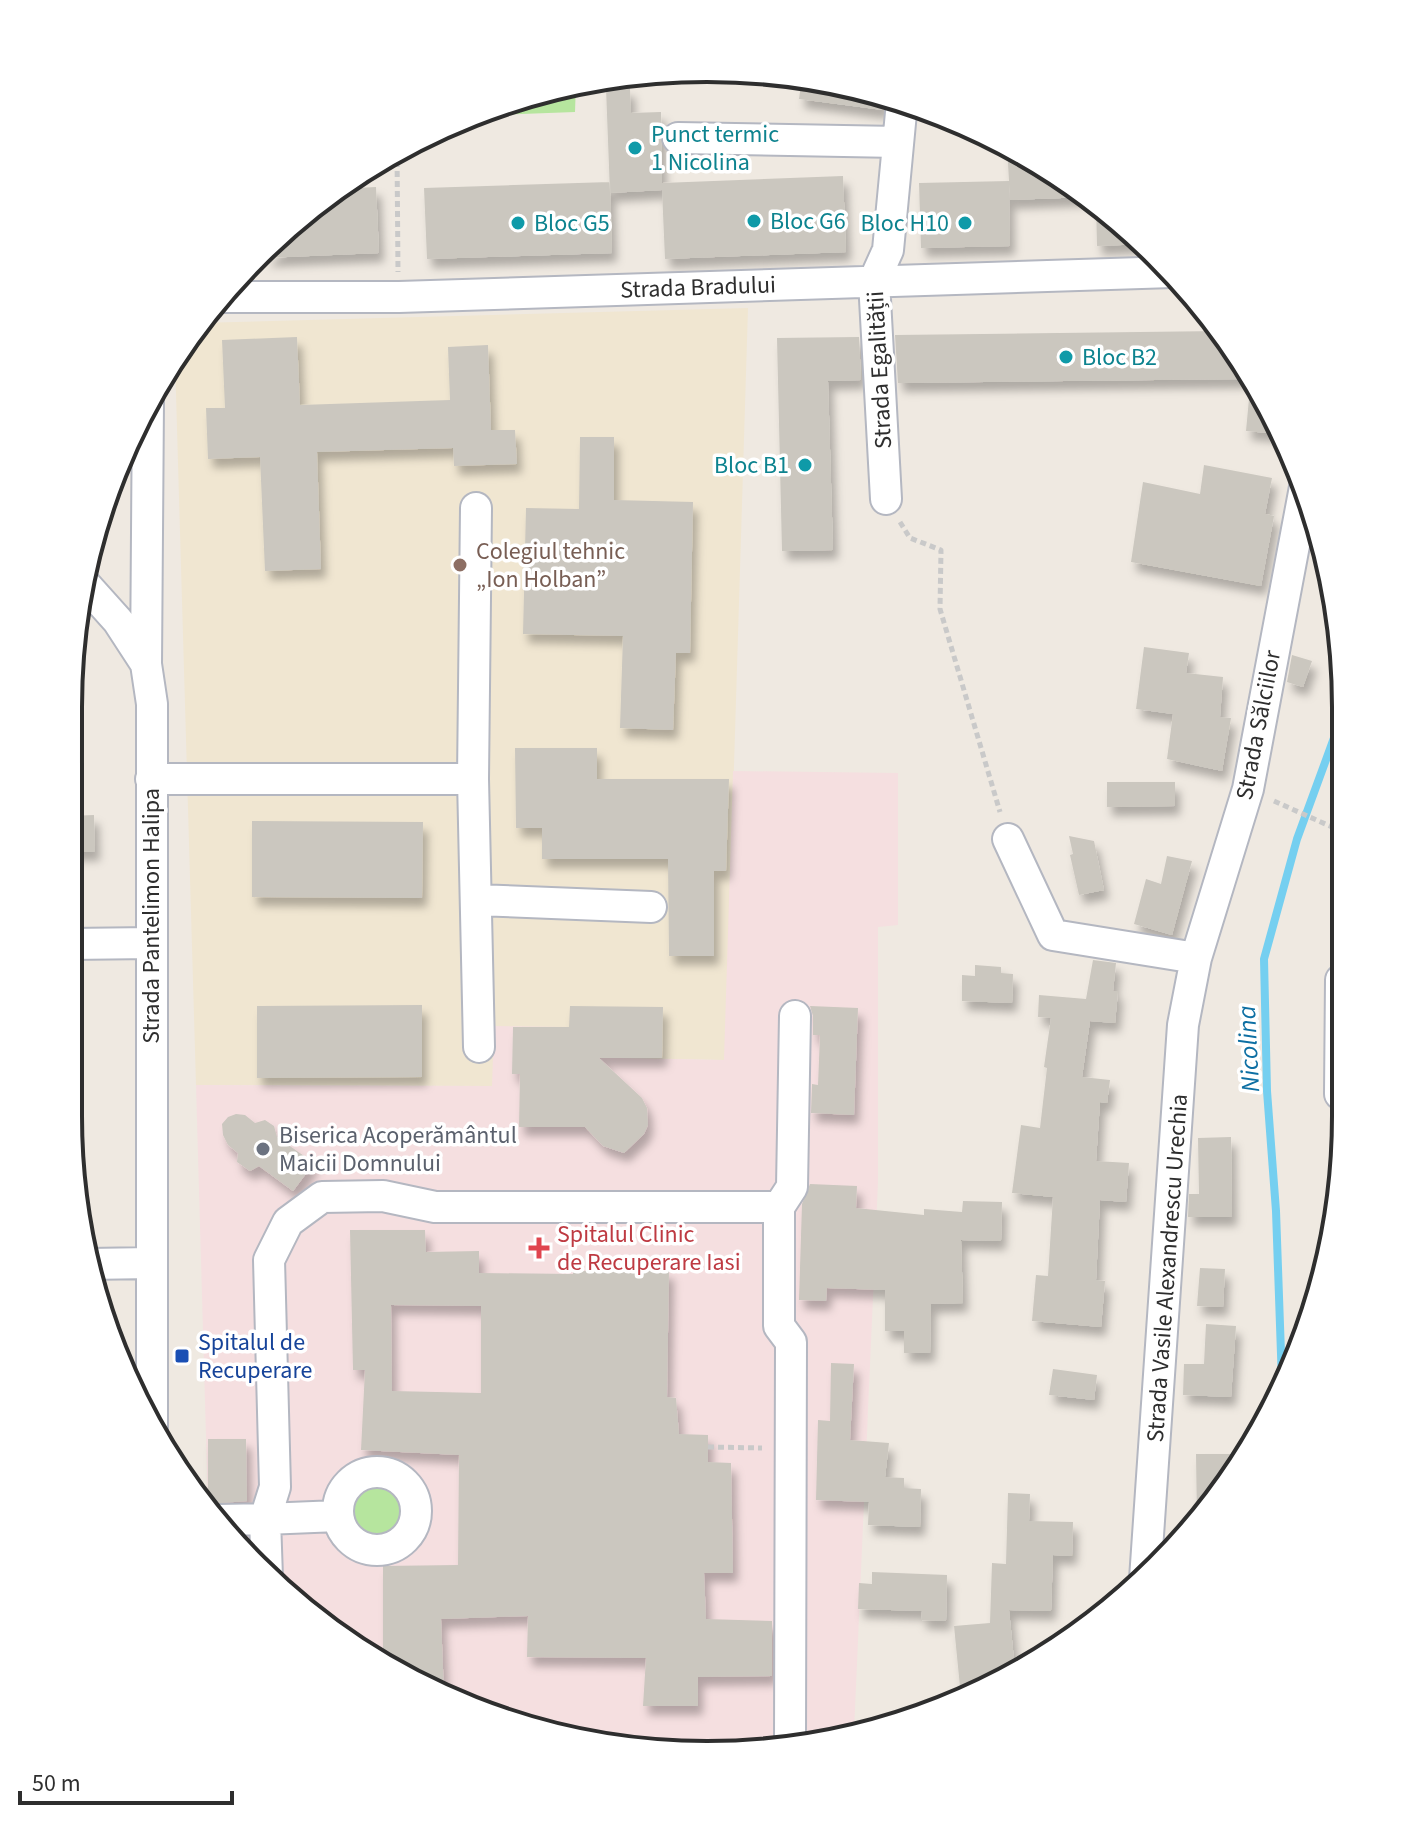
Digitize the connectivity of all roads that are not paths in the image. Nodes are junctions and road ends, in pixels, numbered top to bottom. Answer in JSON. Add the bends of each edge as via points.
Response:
{"nodes":[{"id":1,"x":901,"y":113,"type":"edge"},
{"id":2,"x":678,"y":138,"type":"dead end"},
{"id":3,"x":898,"y":142,"type":"junction"},
{"id":4,"x":1156,"y":273,"type":"edge"},
{"id":5,"x":874,"y":281,"type":"junction"},
{"id":6,"x":235,"y":297,"type":"edge"},
{"id":7,"x":148,"y":428,"type":"edge"},
{"id":8,"x":886,"y":499,"type":"road end"},
{"id":9,"x":476,"y":508,"type":"dead end"},
{"id":10,"x":1300,"y":511,"type":"edge"},
{"id":11,"x":93,"y":593,"type":"edge"},
{"id":12,"x":146,"y":664,"type":"junction"},
{"id":13,"x":151,"y":779,"type":"junction"},
{"id":14,"x":473,"y":779,"type":"junction"},
{"id":15,"x":1008,"y":839,"type":"road end"},
{"id":16,"x":476,"y":900,"type":"junction"},
{"id":17,"x":651,"y":907,"type":"dead end"},
{"id":18,"x":152,"y":943,"type":"junction"},
{"id":19,"x":82,"y":944,"type":"edge"},
{"id":20,"x":1196,"y":958,"type":"junction"},
{"id":21,"x":795,"y":1016,"type":"dead end"},
{"id":22,"x":479,"y":1047,"type":"dead end"},
{"id":23,"x":779,"y":1207,"type":"junction"},
{"id":24,"x":152,"y":1263,"type":"junction"},
{"id":25,"x":100,"y":1264,"type":"edge"},
{"id":26,"x":152,"y":1403,"type":"edge"},
{"id":27,"x":338,"y":1516,"type":"dead end"},
{"id":28,"x":265,"y":1519,"type":"junction"},
{"id":29,"x":230,"y":1520,"type":"edge"},
{"id":30,"x":266,"y":1559,"type":"edge"},
{"id":31,"x":1146,"y":1561,"type":"edge"},
{"id":32,"x":790,"y":1736,"type":"edge"}],
"edges":[{"from":1,"to":3,"type":"street","name":"Strada Egalității"},
{"from":2,"to":3,"type":"street"},
{"from":3,"to":5,"type":"street","name":"Strada Egalității","via":[[888,250]]},
{"from":4,"to":5,"type":"street","name":"Strada Bradului"},
{"from":5,"to":6,"type":"street","name":"Strada Bradului","via":[[399,297]]},
{"from":5,"to":8,"type":"street","name":"Strada Egalității"},
{"from":7,"to":12,"type":"street","name":"Strada Pantelimon Halipa"},
{"from":9,"to":14,"type":"street"},
{"from":10,"to":20,"type":"street","name":"Strada Sălciilor","via":[[1248,789]]},
{"from":11,"to":12,"type":"street"},
{"from":12,"to":13,"type":"street","name":"Strada Pantelimon Halipa","via":[[152,704]]},
{"from":13,"to":14,"type":"street"},
{"from":13,"to":18,"type":"street","name":"Strada Pantelimon Halipa"},
{"from":14,"to":16,"type":"street"},
{"from":15,"to":20,"type":"street","via":[[1053,935]]},
{"from":16,"to":17,"type":"street"},
{"from":16,"to":22,"type":"street"},
{"from":18,"to":19,"type":"street"},
{"from":18,"to":24,"type":"street","name":"Strada Pantelimon Halipa"},
{"from":20,"to":31,"type":"street","name":"Strada Vasile Alexandrescu Urechia","via":[[1183,1025]]},
{"from":21,"to":23,"type":"street","via":[[792,1187]]},
{"from":23,"to":28,"type":"street","via":[[435,1207],[383,1196],[322,1197],[288,1222],[269,1260],[275,1487]]},
{"from":23,"to":32,"type":"street","via":[[779,1326],[791,1342]]},
{"from":24,"to":25,"type":"street"},
{"from":24,"to":26,"type":"street","name":"Strada Pantelimon Halipa"},
{"from":27,"to":28,"type":"street"},
{"from":28,"to":29,"type":"street"},
{"from":28,"to":30,"type":"street"}]}
